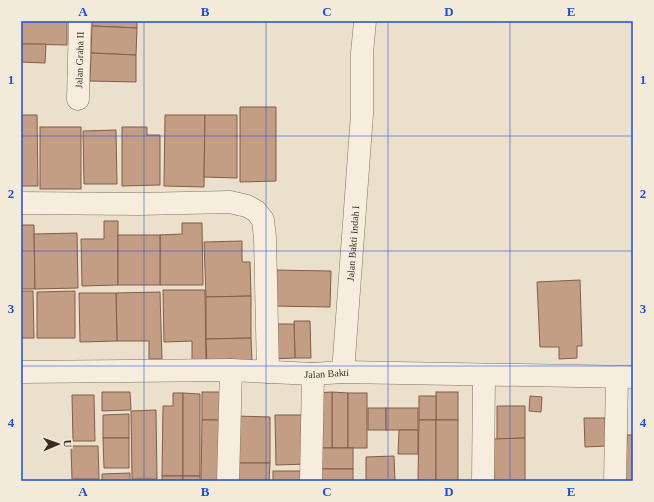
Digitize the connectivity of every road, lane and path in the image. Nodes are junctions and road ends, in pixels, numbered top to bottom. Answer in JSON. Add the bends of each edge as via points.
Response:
{"nodes":[{"id":1,"x":80,"y":21,"type":"edge"},
{"id":2,"x":365,"y":21,"type":"edge"},
{"id":3,"x":78,"y":99,"type":"dead end"},
{"id":4,"x":21,"y":203,"type":"edge"},
{"id":5,"x":231,"y":370,"type":"junction"},
{"id":6,"x":21,"y":372,"type":"edge"},
{"id":7,"x":268,"y":372,"type":"junction"},
{"id":8,"x":343,"y":372,"type":"junction"},
{"id":9,"x":313,"y":374,"type":"junction"},
{"id":10,"x":484,"y":375,"type":"junction"},
{"id":11,"x":625,"y":377,"type":"edge"},
{"id":12,"x":228,"y":481,"type":"edge"},
{"id":13,"x":311,"y":481,"type":"edge"},
{"id":14,"x":483,"y":481,"type":"edge"},
{"id":15,"x":615,"y":481,"type":"edge"}],
"edges":[{"from":1,"to":3,"type":"street","name":"Jalan Graha II"},
{"from":2,"to":8,"type":"street","name":"Jalan Bakti Indah I","via":[[362,114]]},
{"from":4,"to":7,"type":"street","via":[[230,202],[256,211],[262,220],[265,238]]},
{"from":5,"to":6,"type":"street","name":"Jalan Bakti"},
{"from":5,"to":7,"type":"street","name":"Jalan Bakti"},
{"from":5,"to":12,"type":"street"},
{"from":7,"to":9,"type":"street","name":"Jalan Bakti"},
{"from":8,"to":9,"type":"street","name":"Jalan Bakti"},
{"from":8,"to":10,"type":"street","name":"Jalan Bakti"},
{"from":9,"to":13,"type":"street"},
{"from":10,"to":11,"type":"street","name":"Jalan Bakti"},
{"from":10,"to":14,"type":"street"},
{"from":11,"to":15,"type":"street"}]}
